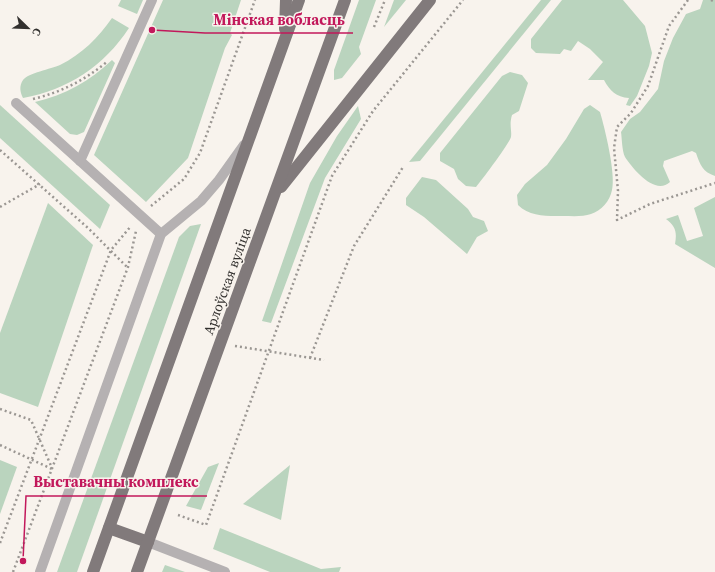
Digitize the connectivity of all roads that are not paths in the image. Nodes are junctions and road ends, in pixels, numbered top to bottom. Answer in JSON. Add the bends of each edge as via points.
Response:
{"nodes":[{"id":1,"x":152,"y":0,"type":"edge"},
{"id":2,"x":286,"y":0,"type":"edge"},
{"id":3,"x":299,"y":0,"type":"edge"},
{"id":4,"x":345,"y":0,"type":"edge"},
{"id":5,"x":430,"y":0,"type":"edge"},
{"id":6,"x":285,"y":41,"type":"junction"},
{"id":7,"x":16,"y":102,"type":"road end"},
{"id":8,"x":251,"y":135,"type":"junction"},
{"id":9,"x":80,"y":161,"type":"junction"},
{"id":10,"x":274,"y":196,"type":"junction"},
{"id":11,"x":161,"y":234,"type":"junction"},
{"id":12,"x":109,"y":528,"type":"junction"},
{"id":13,"x":148,"y":542,"type":"junction"},
{"id":14,"x":40,"y":572,"type":"edge"},
{"id":15,"x":93,"y":572,"type":"edge"},
{"id":16,"x":137,"y":572,"type":"edge"},
{"id":17,"x":226,"y":572,"type":"edge"}],
"edges":[{"from":1,"to":9,"type":"lane"},
{"from":2,"to":6,"type":"main road"},
{"from":3,"to":6,"type":"main road","name":"Арлоўская вуліца"},
{"from":4,"to":10,"type":"main road","name":"Арлоўская вуліца"},
{"from":5,"to":10,"type":"main road"},
{"from":6,"to":8,"type":"main road","name":"Арлоўская вуліца"},
{"from":7,"to":9,"type":"lane"},
{"from":8,"to":11,"type":"lane","via":[[201,201]]},
{"from":8,"to":12,"type":"main road","name":"Арлоўская вуліца"},
{"from":9,"to":11,"type":"lane"},
{"from":10,"to":13,"type":"main road","name":"Арлоўская вуліца"},
{"from":11,"to":14,"type":"lane"},
{"from":12,"to":13,"type":"main road"},
{"from":12,"to":15,"type":"main road","name":"Арлоўская вуліца"},
{"from":13,"to":16,"type":"main road","name":"Арлоўская вуліца"},
{"from":13,"to":17,"type":"lane"}]}
